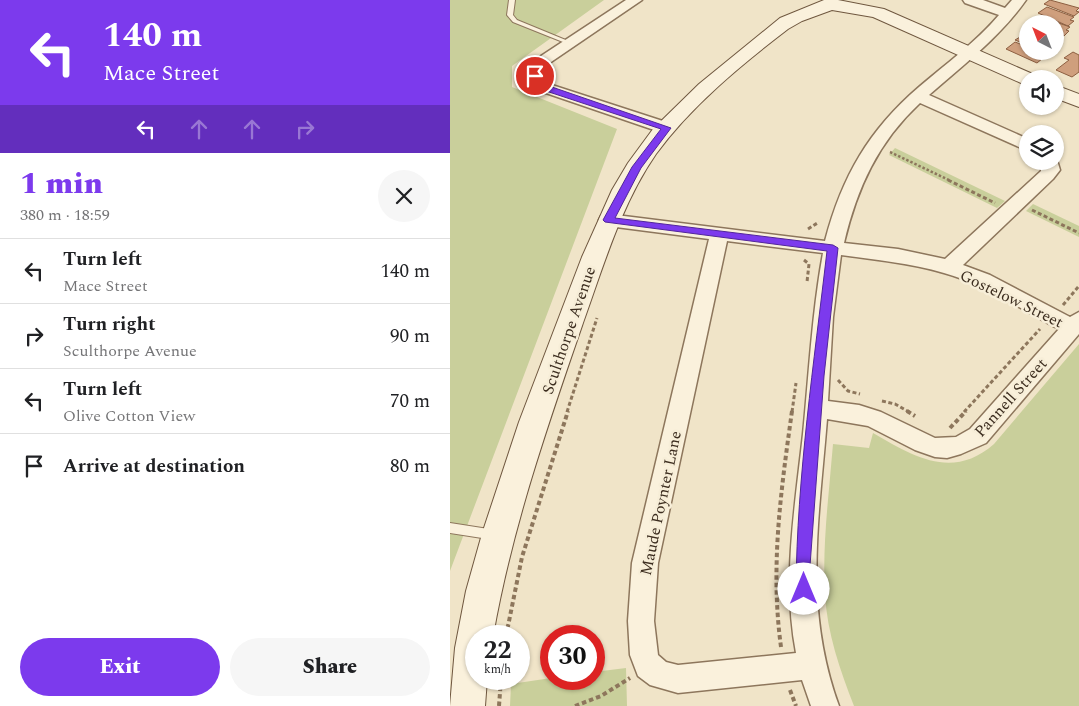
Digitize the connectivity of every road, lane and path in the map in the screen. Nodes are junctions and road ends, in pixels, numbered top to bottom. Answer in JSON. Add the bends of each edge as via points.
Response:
{"nodes":[{"id":1,"x":512,"y":0,"type":"edge"},
{"id":2,"x":635,"y":0,"type":"edge"},
{"id":3,"x":801,"y":0,"type":"edge"},
{"id":4,"x":809,"y":0,"type":"edge"},
{"id":5,"x":860,"y":0,"type":"edge"},
{"id":6,"x":970,"y":0,"type":"edge"},
{"id":7,"x":1019,"y":0,"type":"edge"},
{"id":8,"x":835,"y":3,"type":"edge"},
{"id":9,"x":878,"y":13,"type":"junction"},
{"id":10,"x":1009,"y":14,"type":"junction"},
{"id":11,"x":790,"y":20,"type":"junction"},
{"id":12,"x":570,"y":43,"type":"junction"},
{"id":13,"x":969,"y":53,"type":"junction"},
{"id":14,"x":1019,"y":75,"type":"edge"},
{"id":15,"x":1064,"y":95,"type":"edge"},
{"id":16,"x":918,"y":96,"type":"junction"},
{"id":17,"x":1079,"y":101,"type":"edge"},
{"id":18,"x":666,"y":128,"type":"junction"},
{"id":19,"x":1019,"y":142,"type":"edge"},
{"id":20,"x":892,"y":144,"type":"dead end"},
{"id":21,"x":1051,"y":170,"type":"edge"},
{"id":22,"x":1003,"y":207,"type":"dead end"},
{"id":23,"x":1031,"y":210,"type":"dead end"},
{"id":24,"x":608,"y":220,"type":"junction"},
{"id":25,"x":719,"y":234,"type":"junction"},
{"id":26,"x":1079,"y":234,"type":"edge"},
{"id":27,"x":833,"y":248,"type":"junction"},
{"id":28,"x":798,"y":254,"type":"dead end"},
{"id":29,"x":948,"y":267,"type":"junction"},
{"id":30,"x":807,"y":284,"type":"dead end"},
{"id":31,"x":1079,"y":286,"type":"edge"},
{"id":32,"x":600,"y":309,"type":"dead end"},
{"id":33,"x":1052,"y":317,"type":"junction"},
{"id":34,"x":1076,"y":324,"type":"edge"},
{"id":35,"x":798,"y":374,"type":"dead end"},
{"id":36,"x":816,"y":409,"type":"junction"},
{"id":37,"x":950,"y":429,"type":"dead end"},
{"id":38,"x":450,"y":528,"type":"edge"},
{"id":39,"x":498,"y":536,"type":"junction"},
{"id":40,"x":508,"y":625,"type":"edge"},
{"id":41,"x":779,"y":639,"type":"dead end"},
{"id":42,"x":813,"y":665,"type":"junction"},
{"id":43,"x":630,"y":678,"type":"dead end"},
{"id":44,"x":501,"y":690,"type":"edge"},
{"id":45,"x":466,"y":706,"type":"edge"},
{"id":46,"x":500,"y":706,"type":"edge"},
{"id":47,"x":575,"y":706,"type":"edge"},
{"id":48,"x":825,"y":706,"type":"edge"}],
"edges":[{"from":1,"to":12,"type":"lane","via":[[510,15],[515,21]]},
{"from":2,"to":12,"type":"street"},
{"from":3,"to":11,"type":"street","name":"Sculthorpe Avenue"},
{"from":4,"to":8,"type":"street"},
{"from":5,"to":9,"type":"street"},
{"from":6,"to":10,"type":"street"},
{"from":7,"to":10,"type":"street"},
{"from":8,"to":9,"type":"street"},
{"from":8,"to":11,"type":"street","name":"Sculthorpe Avenue"},
{"from":9,"to":13,"type":"street"},
{"from":10,"to":13,"type":"street"},
{"from":11,"to":18,"type":"street","name":"Sculthorpe Avenue","via":[[717,78]]},
{"from":12,"to":18,"type":"street","via":[[537,68],[535,76],[538,82],[546,88]]},
{"from":13,"to":14,"type":"street"},
{"from":13,"to":16,"type":"street"},
{"from":15,"to":17,"type":"street"},
{"from":16,"to":19,"type":"street"},
{"from":16,"to":27,"type":"street","via":[[891,122],[857,172],[842,206]]},
{"from":18,"to":24,"type":"street","name":"Sculthorpe Avenue","via":[[637,167]]},
{"from":20,"to":22,"type":"path","via":[[887,151]]},
{"from":21,"to":29,"type":"street"},
{"from":23,"to":26,"type":"path"},
{"from":24,"to":25,"type":"street","name":"Gostelow Street"},
{"from":24,"to":39,"type":"street","name":"Sculthorpe Avenue"},
{"from":25,"to":27,"type":"street","name":"Gostelow Street"},
{"from":25,"to":42,"type":"street","name":"Maude Poynter Lane","via":[[645,563],[641,621],[644,655],[648,666],[660,675],[678,679]]},
{"from":27,"to":29,"type":"street","name":"Gostelow Street","via":[[898,256]]},
{"from":27,"to":36,"type":"street"},
{"from":28,"to":30,"type":"path","via":[[809,264]]},
{"from":29,"to":33,"type":"street","name":"Gostelow Street","via":[[983,280]]},
{"from":31,"to":33,"type":"path"},
{"from":32,"to":40,"type":"path","via":[[522,556]]},
{"from":33,"to":34,"type":"street","name":"Gostelow Street"},
{"from":33,"to":37,"type":"path"},
{"from":34,"to":36,"type":"street","name":"Pannell Street","via":[[978,436],[962,446],[941,449],[926,446],[874,418]]},
{"from":35,"to":41,"type":"path","via":[[776,554]]},
{"from":36,"to":42,"type":"street","via":[[804,551],[803,607]]},
{"from":38,"to":39,"type":"lane"},
{"from":39,"to":45,"type":"street","name":"Sculthorpe Avenue","via":[[482,601]]},
{"from":42,"to":48,"type":"street"},
{"from":43,"to":47,"type":"path","via":[[601,696]]},
{"from":44,"to":46,"type":"path"}]}
